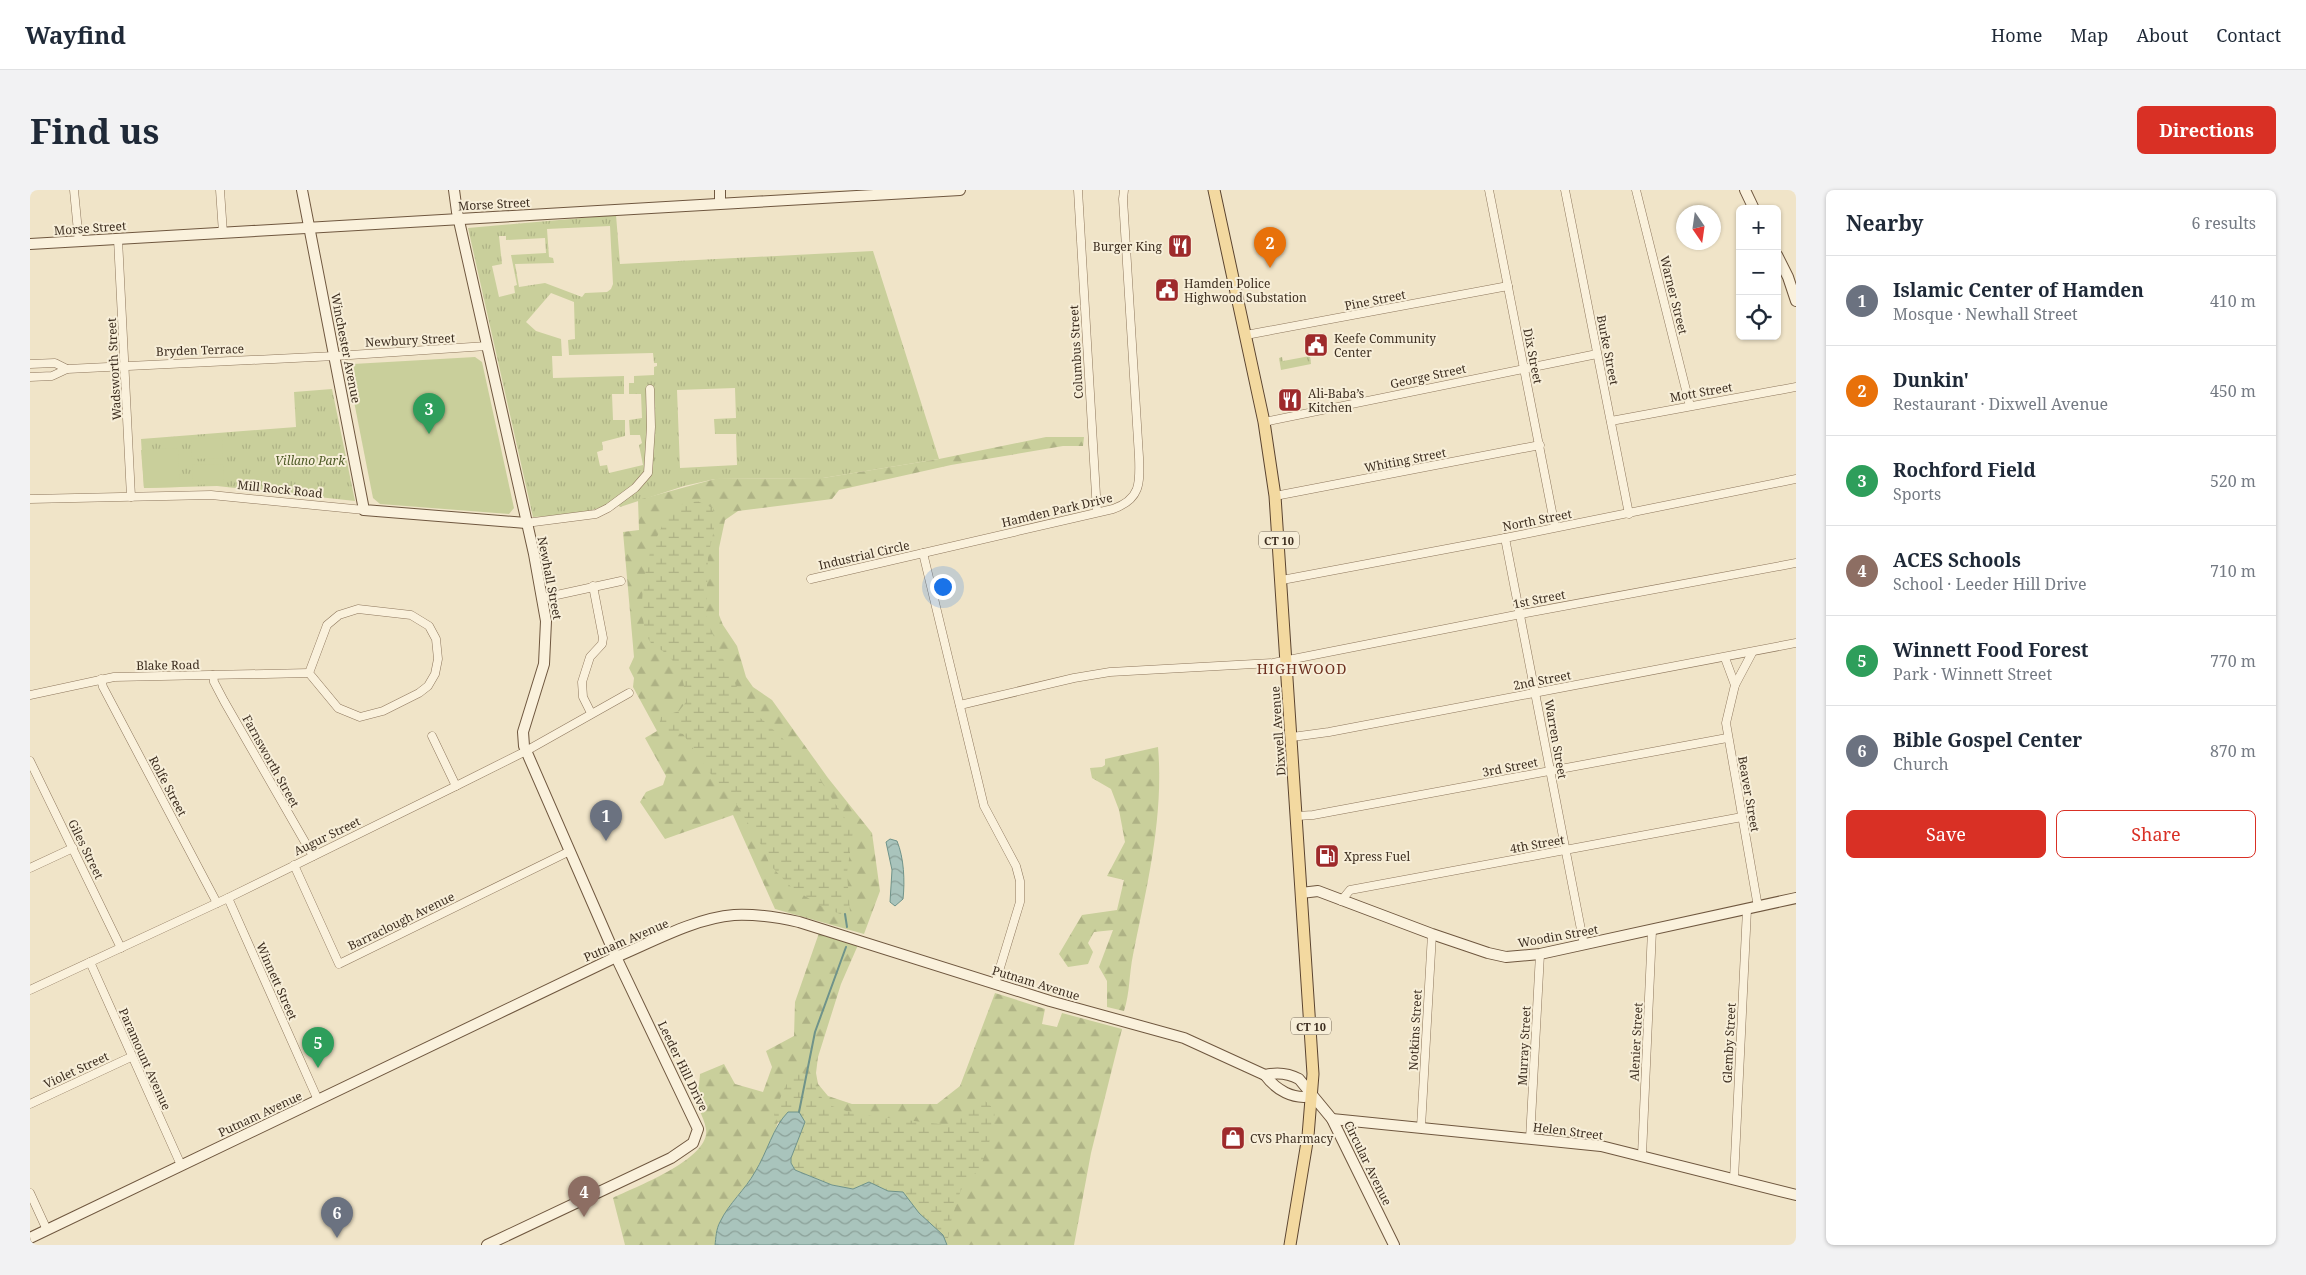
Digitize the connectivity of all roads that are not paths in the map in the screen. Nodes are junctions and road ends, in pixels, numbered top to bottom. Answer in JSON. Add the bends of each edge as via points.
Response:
{"nodes":[{"id":1,"x":74,"y":190,"type":"edge"},
{"id":2,"x":220,"y":190,"type":"edge"},
{"id":3,"x":302,"y":190,"type":"edge"},
{"id":4,"x":454,"y":190,"type":"edge"},
{"id":5,"x":720,"y":190,"type":"edge"},
{"id":6,"x":960,"y":190,"type":"edge"},
{"id":7,"x":1078,"y":190,"type":"edge"},
{"id":8,"x":1124,"y":190,"type":"edge"},
{"id":9,"x":1214,"y":190,"type":"edge"},
{"id":10,"x":1489,"y":190,"type":"edge"},
{"id":11,"x":1565,"y":190,"type":"edge"},
{"id":12,"x":1636,"y":190,"type":"edge"},
{"id":13,"x":1745,"y":190,"type":"edge"},
{"id":14,"x":937,"y":191,"type":"edge"},
{"id":15,"x":814,"y":194,"type":"edge"},
{"id":16,"x":720,"y":203,"type":"junction"},
{"id":17,"x":1752,"y":205,"type":"edge"},
{"id":18,"x":458,"y":219,"type":"junction"},
{"id":19,"x":310,"y":228,"type":"junction"},
{"id":20,"x":222,"y":232,"type":"junction"},
{"id":21,"x":118,"y":239,"type":"junction"},
{"id":22,"x":79,"y":242,"type":"junction"},
{"id":23,"x":30,"y":244,"type":"edge"},
{"id":24,"x":1781,"y":263,"type":"edge"},
{"id":25,"x":1508,"y":286,"type":"junction"},
{"id":26,"x":1796,"y":301,"type":"edge"},
{"id":27,"x":1246,"y":335,"type":"junction"},
{"id":28,"x":487,"y":346,"type":"junction"},
{"id":29,"x":1597,"y":354,"type":"junction"},
{"id":30,"x":335,"y":356,"type":"junction"},
{"id":31,"x":30,"y":364,"type":"edge"},
{"id":32,"x":125,"y":365,"type":"junction"},
{"id":33,"x":1524,"y":368,"type":"junction"},
{"id":34,"x":66,"y":369,"type":"junction"},
{"id":35,"x":30,"y":378,"type":"edge"},
{"id":36,"x":1796,"y":387,"type":"edge"},
{"id":37,"x":650,"y":390,"type":"dead end"},
{"id":38,"x":1690,"y":406,"type":"junction"},
{"id":39,"x":1611,"y":421,"type":"junction"},
{"id":40,"x":1264,"y":422,"type":"junction"},
{"id":41,"x":1540,"y":445,"type":"junction"},
{"id":42,"x":1796,"y":479,"type":"edge"},
{"id":43,"x":1275,"y":496,"type":"junction"},
{"id":44,"x":131,"y":497,"type":"junction"},
{"id":45,"x":30,"y":499,"type":"edge"},
{"id":46,"x":364,"y":510,"type":"junction"},
{"id":47,"x":1097,"y":512,"type":"junction"},
{"id":48,"x":1629,"y":514,"type":"junction"},
{"id":49,"x":526,"y":523,"type":"junction"},
{"id":50,"x":1555,"y":527,"type":"junction"},
{"id":51,"x":1506,"y":538,"type":"junction"},
{"id":52,"x":923,"y":553,"type":"junction"},
{"id":53,"x":1796,"y":563,"type":"edge"},
{"id":54,"x":811,"y":579,"type":"dead end"},
{"id":55,"x":621,"y":580,"type":"dead end"},
{"id":56,"x":1282,"y":580,"type":"junction"},
{"id":57,"x":593,"y":586,"type":"junction"},
{"id":58,"x":543,"y":598,"type":"junction"},
{"id":59,"x":1521,"y":614,"type":"junction"},
{"id":60,"x":1796,"y":643,"type":"edge"},
{"id":61,"x":1752,"y":653,"type":"junction"},
{"id":62,"x":1725,"y":658,"type":"junction"},
{"id":63,"x":1287,"y":660,"type":"junction"},
{"id":64,"x":309,"y":673,"type":"junction"},
{"id":65,"x":214,"y":675,"type":"junction"},
{"id":66,"x":101,"y":679,"type":"junction"},
{"id":67,"x":1735,"y":685,"type":"junction"},
{"id":68,"x":629,"y":693,"type":"dead end"},
{"id":69,"x":1536,"y":693,"type":"junction"},
{"id":70,"x":30,"y":695,"type":"edge"},
{"id":71,"x":960,"y":705,"type":"junction"},
{"id":72,"x":591,"y":713,"type":"junction"},
{"id":73,"x":432,"y":736,"type":"dead end"},
{"id":74,"x":1292,"y":737,"type":"junction"},
{"id":75,"x":1727,"y":738,"type":"junction"},
{"id":76,"x":526,"y":751,"type":"junction"},
{"id":77,"x":30,"y":761,"type":"edge"},
{"id":78,"x":1550,"y":771,"type":"junction"},
{"id":79,"x":456,"y":786,"type":"junction"},
{"id":80,"x":1297,"y":816,"type":"junction"},
{"id":81,"x":1742,"y":817,"type":"junction"},
{"id":82,"x":73,"y":848,"type":"junction"},
{"id":83,"x":1564,"y":850,"type":"junction"},
{"id":84,"x":570,"y":851,"type":"junction"},
{"id":85,"x":313,"y":856,"type":"junction"},
{"id":86,"x":294,"y":865,"type":"junction"},
{"id":87,"x":30,"y":868,"type":"edge"},
{"id":88,"x":1301,"y":893,"type":"junction"},
{"id":89,"x":228,"y":898,"type":"junction"},
{"id":90,"x":1796,"y":898,"type":"edge"},
{"id":91,"x":1341,"y":901,"type":"junction"},
{"id":92,"x":217,"y":902,"type":"junction"},
{"id":93,"x":1758,"y":907,"type":"junction"},
{"id":94,"x":1747,"y":909,"type":"junction"},
{"id":95,"x":1652,"y":930,"type":"junction"},
{"id":96,"x":1432,"y":934,"type":"junction"},
{"id":97,"x":1584,"y":945,"type":"junction"},
{"id":98,"x":121,"y":948,"type":"junction"},
{"id":99,"x":1540,"y":954,"type":"junction"},
{"id":100,"x":616,"y":957,"type":"junction"},
{"id":101,"x":90,"y":962,"type":"junction"},
{"id":102,"x":995,"y":984,"type":"junction"},
{"id":103,"x":30,"y":990,"type":"edge"},
{"id":104,"x":131,"y":1056,"type":"junction"},
{"id":105,"x":1265,"y":1075,"type":"junction"},
{"id":106,"x":1312,"y":1096,"type":"junction"},
{"id":107,"x":318,"y":1100,"type":"junction"},
{"id":108,"x":30,"y":1104,"type":"edge"},
{"id":109,"x":1332,"y":1118,"type":"junction"},
{"id":110,"x":1421,"y":1127,"type":"junction"},
{"id":111,"x":1530,"y":1139,"type":"junction"},
{"id":112,"x":1642,"y":1156,"type":"junction"},
{"id":113,"x":181,"y":1165,"type":"junction"},
{"id":114,"x":1734,"y":1179,"type":"junction"},
{"id":115,"x":30,"y":1193,"type":"edge"},
{"id":116,"x":1796,"y":1195,"type":"edge"},
{"id":117,"x":47,"y":1230,"type":"junction"},
{"id":118,"x":30,"y":1238,"type":"edge"},
{"id":119,"x":487,"y":1245,"type":"edge"},
{"id":120,"x":1290,"y":1245,"type":"edge"},
{"id":121,"x":1394,"y":1245,"type":"edge"}],
"edges":[{"from":1,"to":22,"type":"street"},
{"from":2,"to":20,"type":"street"},
{"from":3,"to":19,"type":"main road","name":"Winchester Avenue"},
{"from":4,"to":18,"type":"main road","name":"Newhall Street"},
{"from":5,"to":16,"type":"main road"},
{"from":6,"to":14,"type":"main road","name":"Morse Street"},
{"from":7,"to":47,"type":"street","name":"Columbus Street"},
{"from":8,"to":47,"type":"street","name":"Hamden Park Drive","via":[[1140,480],[1131,499]]},
{"from":9,"to":27,"type":"main road","name":"Dixwell Avenue","number":"CT 10"},
{"from":10,"to":25,"type":"street","name":"Dix Street"},
{"from":11,"to":29,"type":"street","name":"Burke Street"},
{"from":12,"to":38,"type":"street","name":"Warner Street"},
{"from":13,"to":17,"type":"main road"},
{"from":14,"to":15,"type":"main road","name":"Morse Street"},
{"from":15,"to":16,"type":"main road","name":"Morse Street"},
{"from":16,"to":18,"type":"main road","name":"Morse Street"},
{"from":18,"to":19,"type":"main road","name":"Morse Street"},
{"from":18,"to":28,"type":"main road","name":"Newhall Street"},
{"from":19,"to":20,"type":"main road","name":"Morse Street"},
{"from":19,"to":30,"type":"main road","name":"Winchester Avenue"},
{"from":20,"to":21,"type":"main road","name":"Morse Street"},
{"from":21,"to":22,"type":"main road","name":"Morse Street"},
{"from":21,"to":32,"type":"street","name":"Wadsworth Street"},
{"from":22,"to":23,"type":"main road","name":"Morse Street"},
{"from":24,"to":26,"type":"main road"},
{"from":25,"to":27,"type":"street","name":"Pine Street"},
{"from":25,"to":33,"type":"street","name":"Dix Street"},
{"from":27,"to":40,"type":"main road","name":"Dixwell Avenue","number":"CT 10"},
{"from":28,"to":30,"type":"street","name":"Newbury Street"},
{"from":28,"to":49,"type":"main road","name":"Newhall Street"},
{"from":29,"to":33,"type":"street","name":"George Street"},
{"from":29,"to":39,"type":"street","name":"Burke Street"},
{"from":30,"to":32,"type":"street","name":"Bryden Terrace"},
{"from":30,"to":46,"type":"main road","name":"Winchester Avenue"},
{"from":31,"to":34,"type":"street","name":"Bryden Terrace","via":[[55,363]]},
{"from":32,"to":34,"type":"street","name":"Bryden Terrace"},
{"from":32,"to":44,"type":"street","name":"Wadsworth Street"},
{"from":33,"to":40,"type":"street","name":"George Street"},
{"from":33,"to":41,"type":"street","name":"Dix Street"},
{"from":34,"to":35,"type":"street","name":"Bryden Terrace","via":[[52,376]]},
{"from":36,"to":38,"type":"street","name":"Mott Street"},
{"from":37,"to":49,"type":"street","via":[[648,473],[635,488],[596,514]]},
{"from":38,"to":39,"type":"street","name":"Mott Street"},
{"from":39,"to":48,"type":"street","name":"Burke Street"},
{"from":40,"to":43,"type":"main road","name":"Dixwell Avenue","number":"CT 10"},
{"from":41,"to":43,"type":"street","name":"Whiting Street"},
{"from":41,"to":50,"type":"street","name":"Dix Street"},
{"from":42,"to":48,"type":"street","name":"North Street"},
{"from":43,"to":56,"type":"main road","name":"Dixwell Avenue","number":"CT 10"},
{"from":44,"to":45,"type":"street","name":"Mill Rock Road"},
{"from":44,"to":46,"type":"street","name":"Mill Rock Road","via":[[211,495]]},
{"from":46,"to":49,"type":"main road","name":"Mill Rock Road"},
{"from":47,"to":52,"type":"street","name":"Hamden Park Drive"},
{"from":48,"to":50,"type":"street","name":"North Street"},
{"from":49,"to":58,"type":"main road","name":"Newhall Street"},
{"from":50,"to":51,"type":"street","name":"North Street"},
{"from":51,"to":56,"type":"street","name":"North Street"},
{"from":51,"to":59,"type":"street","name":"Warren Street"},
{"from":52,"to":54,"type":"street","name":"Industrial Circle"},
{"from":52,"to":71,"type":"street"},
{"from":53,"to":59,"type":"street","name":"1st Street"},
{"from":55,"to":57,"type":"street"},
{"from":56,"to":63,"type":"main road","name":"Dixwell Avenue","number":"CT 10"},
{"from":57,"to":58,"type":"street"},
{"from":57,"to":72,"type":"street","via":[[603,638],[602,644],[590,657],[581,689]]},
{"from":58,"to":76,"type":"main road","name":"Newhall Street","via":[[546,649],[523,732]]},
{"from":59,"to":63,"type":"street","name":"1st Street"},
{"from":59,"to":69,"type":"street","name":"Warren Street"},
{"from":60,"to":61,"type":"street","name":"2nd Street"},
{"from":61,"to":62,"type":"street","name":"2nd Street"},
{"from":61,"to":67,"type":"street","name":"Beaver Street"},
{"from":62,"to":67,"type":"street"},
{"from":62,"to":69,"type":"street","name":"2nd Street"},
{"from":63,"to":71,"type":"street","via":[[1110,672]]},
{"from":63,"to":74,"type":"main road","name":"Dixwell Avenue","number":"CT 10"},
{"from":64,"to":64,"type":"street","via":[[327,625],[348,611],[411,615],[429,626],[436,639],[438,658],[435,674],[428,686],[375,715],[360,717],[344,712]]},
{"from":64,"to":65,"type":"street","name":"Blake Road"},
{"from":65,"to":66,"type":"street","name":"Blake Road"},
{"from":65,"to":85,"type":"street","name":"Farnsworth Street","via":[[221,695]]},
{"from":66,"to":70,"type":"street","name":"Blake Road"},
{"from":66,"to":92,"type":"street","name":"Rolfe Street"},
{"from":67,"to":75,"type":"street","name":"Beaver Street","via":[[1728,708]]},
{"from":68,"to":72,"type":"street","name":"Augur Street"},
{"from":69,"to":74,"type":"street","name":"2nd Street"},
{"from":69,"to":78,"type":"street","name":"Warren Street"},
{"from":71,"to":102,"type":"street","via":[[984,806],[1016,866],[1020,881],[1020,902]]},
{"from":72,"to":76,"type":"street","name":"Augur Street"},
{"from":73,"to":79,"type":"street"},
{"from":74,"to":80,"type":"main road","name":"Dixwell Avenue","number":"CT 10"},
{"from":75,"to":78,"type":"street","name":"3rd Street"},
{"from":75,"to":81,"type":"street","name":"Beaver Street"},
{"from":76,"to":79,"type":"street","name":"Augur Street"},
{"from":76,"to":84,"type":"main road","name":"Newhall Street"},
{"from":77,"to":82,"type":"street","name":"Giles Street"},
{"from":78,"to":80,"type":"street","name":"3rd Street","via":[[1313,816]]},
{"from":78,"to":83,"type":"street","name":"Warren Street"},
{"from":79,"to":85,"type":"street","name":"Augur Street"},
{"from":80,"to":88,"type":"main road","name":"Dixwell Avenue","number":"CT 10"},
{"from":81,"to":83,"type":"street","name":"4th Street"},
{"from":81,"to":93,"type":"street","name":"Beaver Street"},
{"from":82,"to":87,"type":"street"},
{"from":82,"to":98,"type":"street","name":"Giles Street"},
{"from":83,"to":91,"type":"street","name":"4th Street","via":[[1350,890]]},
{"from":83,"to":97,"type":"street","name":"Warren Street"},
{"from":84,"to":86,"type":"street","name":"Barraclough Avenue","via":[[339,964]]},
{"from":84,"to":100,"type":"main road","name":"Newhall Street"},
{"from":85,"to":86,"type":"street","name":"Augur Street"},
{"from":86,"to":89,"type":"street","name":"Augur Street"},
{"from":88,"to":91,"type":"main road","name":"Woodin Street","via":[[1318,891]]},
{"from":88,"to":106,"type":"main road","name":"Dixwell Avenue","number":"CT 10"},
{"from":89,"to":92,"type":"street","name":"Augur Street"},
{"from":89,"to":107,"type":"street","name":"Winnett Street"},
{"from":90,"to":93,"type":"main road","name":"Woodin Street"},
{"from":91,"to":96,"type":"main road","name":"Woodin Street"},
{"from":92,"to":98,"type":"street","name":"Augur Street"},
{"from":93,"to":94,"type":"main road","name":"Woodin Street"},
{"from":94,"to":95,"type":"main road","name":"Woodin Street"},
{"from":94,"to":114,"type":"street","name":"Glemby Street"},
{"from":95,"to":97,"type":"main road","name":"Woodin Street"},
{"from":95,"to":112,"type":"street","name":"Alenier Street"},
{"from":96,"to":99,"type":"main road","name":"Woodin Street","via":[[1495,955]]},
{"from":96,"to":110,"type":"street","name":"Notkins Street"},
{"from":97,"to":99,"type":"main road","name":"Woodin Street"},
{"from":98,"to":101,"type":"street","name":"Augur Street"},
{"from":99,"to":111,"type":"street","name":"Murray Street"},
{"from":100,"to":102,"type":"main road","name":"Putnam Avenue","via":[[714,918],[769,916],[799,922]]},
{"from":100,"to":107,"type":"main road","name":"Putnam Avenue"},
{"from":100,"to":119,"type":"main road","name":"Leeder Hill Drive","via":[[696,1122],[696,1137],[671,1158]]},
{"from":101,"to":103,"type":"street","name":"Augur Street"},
{"from":101,"to":104,"type":"street","name":"Paramount Avenue"},
{"from":102,"to":105,"type":"main road","name":"Putnam Avenue","via":[[1184,1038]]},
{"from":104,"to":108,"type":"street","name":"Violet Street"},
{"from":104,"to":113,"type":"street","name":"Paramount Avenue"},
{"from":105,"to":106,"type":"main road","name":"Putnam Avenue","via":[[1291,1096]]},
{"from":105,"to":106,"type":"main road","name":"Putnam Avenue","via":[[1292,1075]]},
{"from":106,"to":109,"type":"main road","name":"Circular Avenue"},
{"from":106,"to":120,"type":"main road","name":"Dixwell Avenue","number":"CT 10"},
{"from":107,"to":113,"type":"main road","name":"Putnam Avenue"},
{"from":109,"to":110,"type":"main road","name":"Helen Street"},
{"from":109,"to":121,"type":"main road","name":"Circular Avenue"},
{"from":110,"to":111,"type":"main road","name":"Helen Street"},
{"from":111,"to":112,"type":"main road","name":"Helen Street","via":[[1601,1146]]},
{"from":112,"to":114,"type":"main road","name":"Helen Street"},
{"from":113,"to":117,"type":"main road","name":"Putnam Avenue"},
{"from":114,"to":116,"type":"main road","name":"Helen Street"},
{"from":115,"to":117,"type":"street"},
{"from":117,"to":118,"type":"main road","name":"Putnam Avenue"}]}
